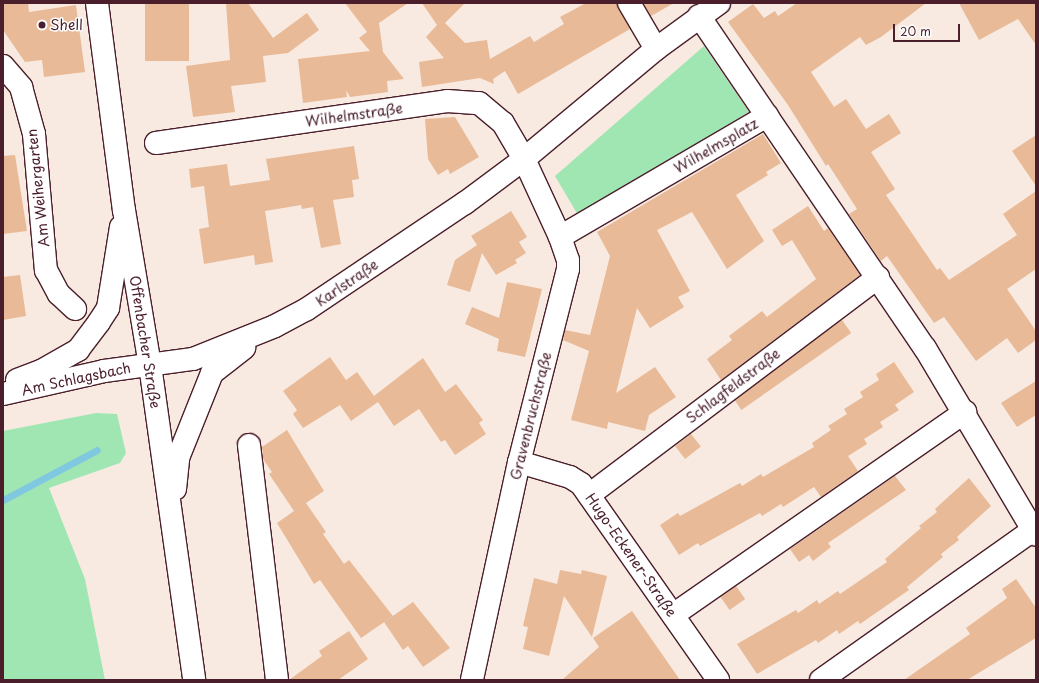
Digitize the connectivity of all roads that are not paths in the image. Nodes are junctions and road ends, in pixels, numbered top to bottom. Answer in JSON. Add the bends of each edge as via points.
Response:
{"nodes":[{"id":1,"x":97,"y":3,"type":"edge"},
{"id":2,"x":629,"y":3,"type":"edge"},
{"id":3,"x":720,"y":3,"type":"edge"},
{"id":4,"x":699,"y":16,"type":"junction"},
{"id":5,"x":656,"y":49,"type":"junction"},
{"id":6,"x":3,"y":66,"type":"edge"},
{"id":7,"x":767,"y":116,"type":"junction"},
{"id":8,"x":156,"y":143,"type":"dead end"},
{"id":9,"x":524,"y":159,"type":"junction"},
{"id":10,"x":124,"y":210,"type":"junction"},
{"id":11,"x":560,"y":237,"type":"junction"},
{"id":12,"x":878,"y":277,"type":"junction"},
{"id":13,"x":75,"y":308,"type":"dead end"},
{"id":14,"x":275,"y":326,"type":"junction"},
{"id":15,"x":150,"y":365,"type":"junction"},
{"id":16,"x":3,"y":385,"type":"edge"},
{"id":17,"x":3,"y":394,"type":"edge"},
{"id":18,"x":965,"y":412,"type":"junction"},
{"id":19,"x":249,"y":445,"type":"dead end"},
{"id":20,"x":519,"y":462,"type":"junction"},
{"id":21,"x":589,"y":495,"type":"junction"},
{"id":22,"x":171,"y":520,"type":"junction"},
{"id":23,"x":1034,"y":532,"type":"edge"},
{"id":24,"x":673,"y":614,"type":"junction"},
{"id":25,"x":194,"y":680,"type":"edge"},
{"id":26,"x":277,"y":680,"type":"edge"},
{"id":27,"x":472,"y":680,"type":"edge"},
{"id":28,"x":718,"y":680,"type":"edge"},
{"id":29,"x":821,"y":680,"type":"edge"}],
"edges":[{"from":1,"to":10,"type":"street","name":"Offenbacher Straße"},
{"from":2,"to":5,"type":"street"},
{"from":3,"to":4,"type":"street"},
{"from":4,"to":5,"type":"street"},
{"from":4,"to":7,"type":"street","name":"Wilhelmsplatz"},
{"from":5,"to":9,"type":"street"},
{"from":6,"to":13,"type":"street","name":"Am Weihergarten","via":[[21,87],[34,134],[46,270],[59,294]]},
{"from":7,"to":11,"type":"street","name":"Wilhelmsplatz"},
{"from":7,"to":12,"type":"street"},
{"from":8,"to":9,"type":"street","name":"Wilhelmstraße","via":[[448,101],[466,101],[479,103],[503,124]]},
{"from":9,"to":11,"type":"street","name":"Gravenbruchstraße"},
{"from":9,"to":14,"type":"street","name":"Karlstraße","via":[[395,250]]},
{"from":10,"to":15,"type":"street","name":"Offenbacher Straße"},
{"from":10,"to":16,"type":"street","name":"Am Schlagsbach","via":[[108,308],[99,322],[78,350],[41,371]]},
{"from":11,"to":20,"type":"street","name":"Gravenbruchstraße","via":[[568,260],[568,269]]},
{"from":12,"to":18,"type":"street"},
{"from":12,"to":21,"type":"street","name":"Schlagfeldstraße"},
{"from":14,"to":15,"type":"street","name":"Karlstraße","via":[[192,359]]},
{"from":14,"to":22,"type":"street","via":[[212,373],[178,458]]},
{"from":15,"to":17,"type":"street","name":"Am Schlagsbach","via":[[104,371]]},
{"from":15,"to":22,"type":"street","name":"Offenbacher Straße"},
{"from":18,"to":23,"type":"street"},
{"from":18,"to":24,"type":"street"},
{"from":19,"to":26,"type":"street"},
{"from":20,"to":21,"type":"street","name":"Hugo-Eckener-Straße","via":[[570,477]]},
{"from":20,"to":27,"type":"street","name":"Gravenbruchstraße"},
{"from":21,"to":24,"type":"street","name":"Hugo-Eckener-Straße"},
{"from":22,"to":25,"type":"street","name":"Offenbacher Straße"},
{"from":23,"to":29,"type":"street"},
{"from":24,"to":28,"type":"street","name":"Hugo-Eckener-Straße"}]}
